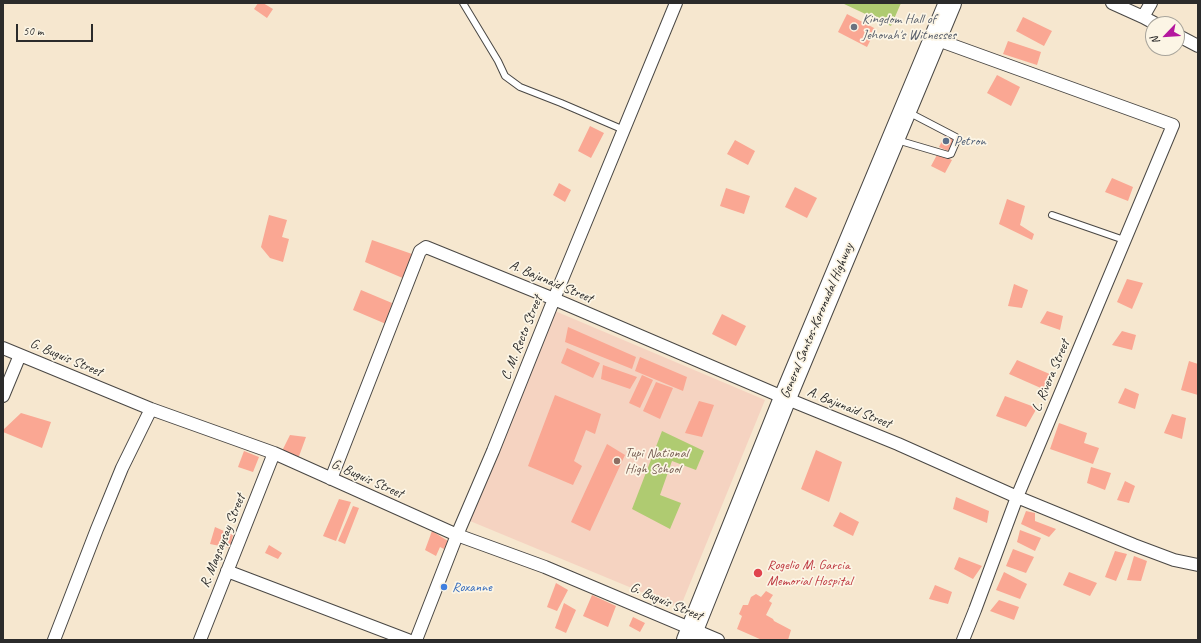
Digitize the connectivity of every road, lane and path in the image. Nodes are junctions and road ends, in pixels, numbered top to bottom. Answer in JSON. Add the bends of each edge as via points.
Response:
{"nodes":[{"id":1,"x":463,"y":3,"type":"edge"},
{"id":2,"x":676,"y":3,"type":"edge"},
{"id":3,"x":950,"y":3,"type":"edge"},
{"id":4,"x":1112,"y":3,"type":"edge"},
{"id":5,"x":1151,"y":3,"type":"edge"},
{"id":6,"x":1143,"y":17,"type":"joint"},
{"id":7,"x":935,"y":39,"type":"junction"},
{"id":8,"x":1185,"y":39,"type":"edge"},
{"id":9,"x":1198,"y":46,"type":"edge"},
{"id":10,"x":906,"y":110,"type":"junction"},
{"id":11,"x":624,"y":130,"type":"junction"},
{"id":12,"x":894,"y":139,"type":"junction"},
{"id":13,"x":1052,"y":215,"type":"dead end"},
{"id":14,"x":1124,"y":240,"type":"junction"},
{"id":15,"x":554,"y":299,"type":"junction"},
{"id":16,"x":3,"y":348,"type":"edge"},
{"id":17,"x":20,"y":355,"type":"junction"},
{"id":18,"x":3,"y":396,"type":"edge"},
{"id":19,"x":785,"y":398,"type":"junction"},
{"id":20,"x":151,"y":409,"type":"junction"},
{"id":21,"x":274,"y":453,"type":"junction"},
{"id":22,"x":331,"y":479,"type":"junction"},
{"id":23,"x":1017,"y":497,"type":"junction"},
{"id":24,"x":457,"y":535,"type":"junction"},
{"id":25,"x":1198,"y":566,"type":"edge"},
{"id":26,"x":227,"y":571,"type":"junction"},
{"id":27,"x":690,"y":635,"type":"edge"},
{"id":28,"x":54,"y":640,"type":"edge"},
{"id":29,"x":200,"y":640,"type":"edge"},
{"id":30,"x":408,"y":640,"type":"edge"},
{"id":31,"x":416,"y":640,"type":"edge"},
{"id":32,"x":718,"y":640,"type":"edge"},
{"id":33,"x":963,"y":640,"type":"edge"}],
"edges":[{"from":1,"to":11,"type":"lane","via":[[505,76],[520,87]]},
{"from":2,"to":11,"type":"street","name":"C. M. Recto Street"},
{"from":3,"to":7,"type":"highway","name":"General Santos-Koronadal Highway"},
{"from":4,"to":6,"type":"street"},
{"from":5,"to":6,"type":"street"},
{"from":7,"to":10,"type":"highway","name":"General Santos-Koronadal Highway"},
{"from":7,"to":14,"type":"street","name":"L. Rivera Street","via":[[1173,125]]},
{"from":8,"to":9,"type":"street"},
{"from":10,"to":12,"type":"highway","name":"General Santos-Koronadal Highway"},
{"from":10,"to":12,"type":"lane","via":[[956,137],[952,154]]},
{"from":11,"to":15,"type":"street","name":"C. M. Recto Street"},
{"from":12,"to":19,"type":"highway","name":"General Santos-Koronadal Highway"},
{"from":13,"to":14,"type":"lane"},
{"from":14,"to":23,"type":"street","name":"L. Rivera Street"},
{"from":15,"to":19,"type":"street","name":"A. Bajunaid Street"},
{"from":15,"to":22,"type":"street","name":"A. Bajunaid Street","via":[[424,247],[420,251]]},
{"from":15,"to":24,"type":"street","name":"C. M. Recto Street"},
{"from":16,"to":17,"type":"street","name":"G. Buguis Street"},
{"from":17,"to":18,"type":"street"},
{"from":17,"to":20,"type":"street","name":"G. Buguis Street"},
{"from":19,"to":23,"type":"street","name":"A. Bajunaid Street","via":[[898,444]]},
{"from":19,"to":27,"type":"highway","name":"General Santos-Koronadal Highway"},
{"from":20,"to":21,"type":"street","name":"G. Buguis Street"},
{"from":20,"to":28,"type":"street","via":[[122,468]]},
{"from":21,"to":22,"type":"street","name":"G. Buguis Street"},
{"from":21,"to":26,"type":"street","name":"R. Magsaysay Street"},
{"from":22,"to":24,"type":"street","name":"G. Buguis Street"},
{"from":23,"to":25,"type":"street","name":"A. Bajunaid Street","via":[[1157,554]]},
{"from":23,"to":33,"type":"street","name":"L. Rivera Street"},
{"from":24,"to":27,"type":"street","name":"G. Buguis Street","via":[[545,568]]},
{"from":24,"to":31,"type":"street","name":"C. M. Recto Street"},
{"from":26,"to":29,"type":"street","name":"R. Magsaysay Street"},
{"from":26,"to":30,"type":"street"},
{"from":27,"to":32,"type":"street","name":"G. Buguis Street"}]}
